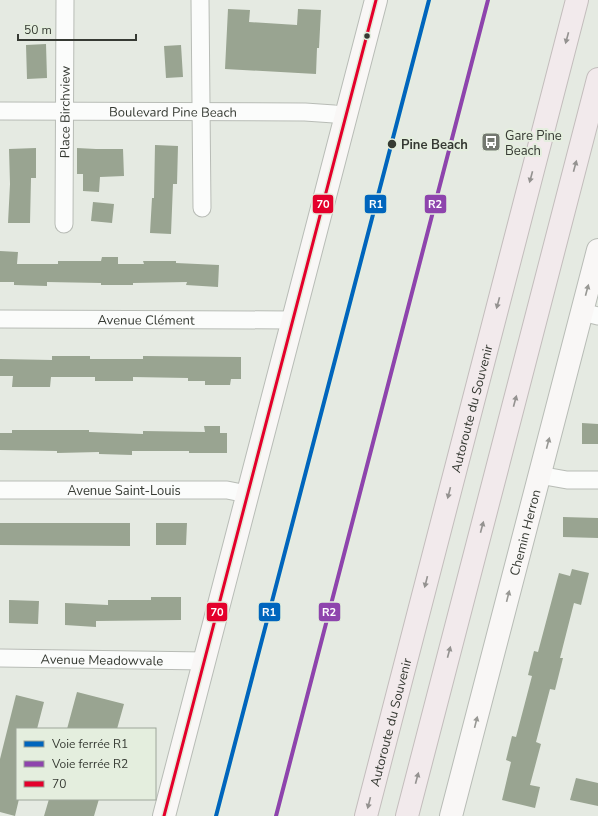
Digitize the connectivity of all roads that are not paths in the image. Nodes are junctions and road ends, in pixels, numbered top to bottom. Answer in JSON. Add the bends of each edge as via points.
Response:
{"nodes":[{"id":1,"x":65,"y":0,"type":"edge"},
{"id":2,"x":200,"y":0,"type":"edge"},
{"id":3,"x":376,"y":0,"type":"edge"},
{"id":4,"x":577,"y":0,"type":"edge"},
{"id":5,"x":598,"y":79,"type":"edge"},
{"id":6,"x":0,"y":111,"type":"edge"},
{"id":7,"x":64,"y":112,"type":"junction"},
{"id":8,"x":201,"y":112,"type":"junction"},
{"id":9,"x":346,"y":116,"type":"junction"},
{"id":10,"x":202,"y":208,"type":"dead end"},
{"id":11,"x":64,"y":224,"type":"dead end"},
{"id":12,"x":598,"y":250,"type":"edge"},
{"id":13,"x":590,"y":314,"type":"edge"},
{"id":14,"x":0,"y":319,"type":"edge"},
{"id":15,"x":292,"y":320,"type":"junction"},
{"id":16,"x":539,"y":475,"type":"junction"},
{"id":17,"x":598,"y":480,"type":"edge"},
{"id":18,"x":0,"y":490,"type":"edge"},
{"id":19,"x":247,"y":494,"type":"junction"},
{"id":20,"x":0,"y":658,"type":"edge"},
{"id":21,"x":205,"y":661,"type":"junction"},
{"id":22,"x":164,"y":816,"type":"edge"},
{"id":23,"x":366,"y":816,"type":"edge"},
{"id":24,"x":407,"y":816,"type":"edge"},
{"id":25,"x":451,"y":816,"type":"edge"}],
"edges":[{"from":1,"to":7,"type":"street","name":"Place Birchview"},
{"from":2,"to":8,"type":"street"},
{"from":3,"to":9,"type":"main road"},
{"from":4,"to":23,"type":"highway","name":"Autoroute du Souvenir","one_way":true},
{"from":24,"to":5,"type":"highway","one_way":true},
{"from":6,"to":7,"type":"street","name":"Boulevard Pine Beach"},
{"from":7,"to":8,"type":"street","name":"Boulevard Pine Beach"},
{"from":7,"to":11,"type":"street","name":"Place Birchview"},
{"from":8,"to":9,"type":"street","name":"Boulevard Pine Beach","via":[[305,112]]},
{"from":8,"to":10,"type":"street"},
{"from":9,"to":15,"type":"main road"},
{"from":13,"to":12,"type":"main road","name":"Chemin Herron","one_way":true},
{"from":16,"to":13,"type":"main road","name":"Chemin Herron","one_way":true},
{"from":14,"to":15,"type":"street","name":"Avenue Clément"},
{"from":15,"to":19,"type":"main road"},
{"from":16,"to":17,"type":"street","via":[[567,480]]},
{"from":25,"to":16,"type":"main road","name":"Chemin Herron","one_way":true},
{"from":18,"to":19,"type":"street","name":"Avenue Saint-Louis","via":[[227,490]]},
{"from":19,"to":21,"type":"main road"},
{"from":20,"to":21,"type":"street","name":"Avenue Meadowvale"},
{"from":21,"to":22,"type":"main road"}]}
